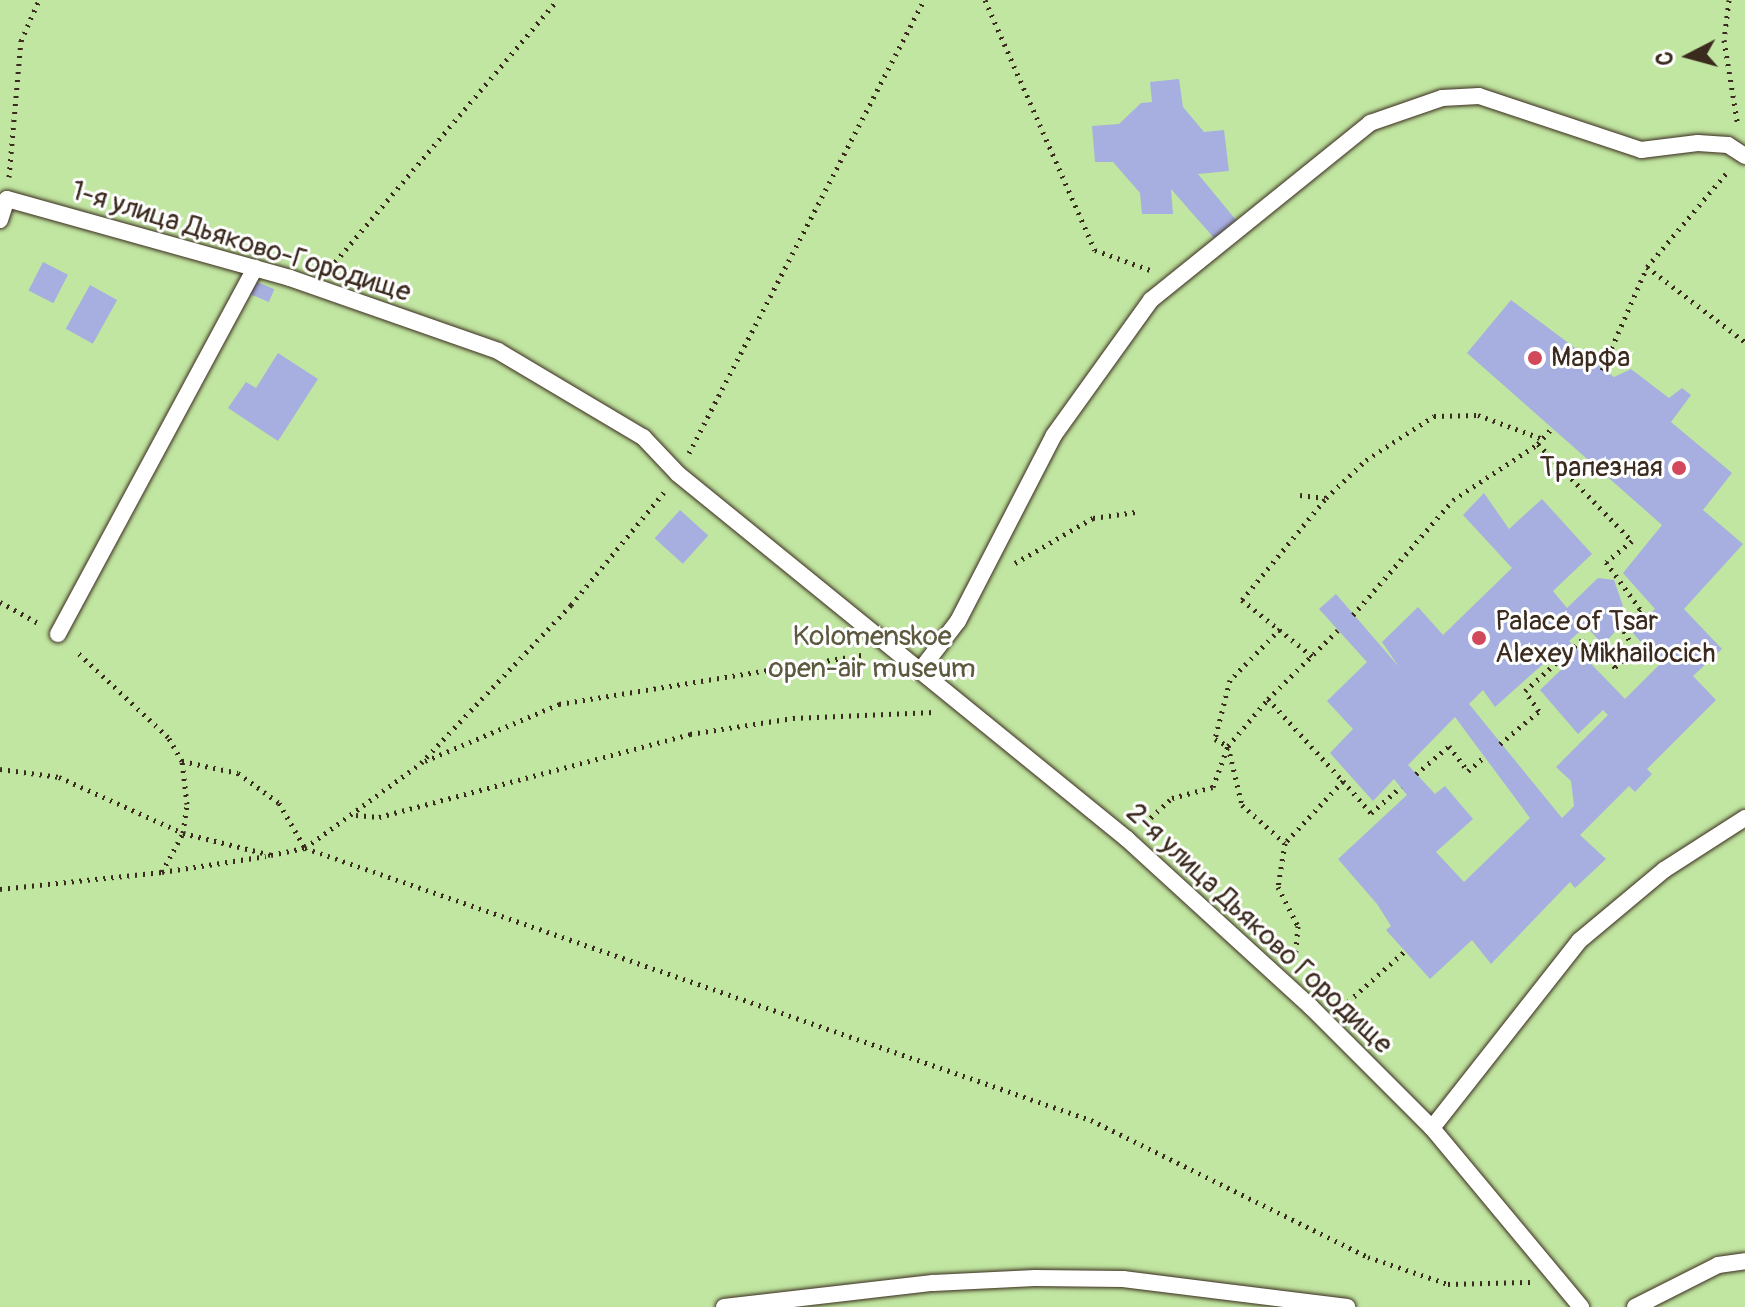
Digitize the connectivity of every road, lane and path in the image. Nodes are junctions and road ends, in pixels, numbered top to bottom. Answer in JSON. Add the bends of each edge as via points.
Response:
{"nodes":[{"id":1,"x":39,"y":0,"type":"edge"},
{"id":2,"x":557,"y":0,"type":"edge"},
{"id":3,"x":924,"y":0,"type":"edge"},
{"id":4,"x":985,"y":0,"type":"edge"},
{"id":5,"x":1729,"y":0,"type":"edge"},
{"id":6,"x":1744,"y":155,"type":"edge"},
{"id":7,"x":7,"y":199,"type":"junction"},
{"id":8,"x":0,"y":220,"type":"edge"},
{"id":9,"x":1647,"y":267,"type":"junction"},
{"id":10,"x":255,"y":268,"type":"junction"},
{"id":11,"x":1176,"y":279,"type":"junction"},
{"id":12,"x":315,"y":287,"type":"junction"},
{"id":13,"x":1745,"y":342,"type":"edge"},
{"id":14,"x":1602,"y":370,"type":"dead end"},
{"id":15,"x":1552,"y":428,"type":"dead end"},
{"id":16,"x":1541,"y":441,"type":"junction"},
{"id":17,"x":678,"y":474,"type":"junction"},
{"id":18,"x":1300,"y":495,"type":"dead end"},
{"id":19,"x":1326,"y":498,"type":"junction"},
{"id":20,"x":1136,"y":512,"type":"dead end"},
{"id":21,"x":991,"y":560,"type":"junction"},
{"id":22,"x":0,"y":602,"type":"edge"},
{"id":23,"x":1353,"y":615,"type":"dead end"},
{"id":24,"x":866,"y":626,"type":"joint"},
{"id":25,"x":1280,"y":629,"type":"junction"},
{"id":26,"x":1338,"y":630,"type":"dead end"},
{"id":27,"x":58,"y":634,"type":"junction"},
{"id":28,"x":1574,"y":647,"type":"dead end"},
{"id":29,"x":896,"y":648,"type":"junction"},
{"id":30,"x":1312,"y":656,"type":"junction"},
{"id":31,"x":1557,"y":662,"type":"dead end"},
{"id":32,"x":922,"y":668,"type":"junction"},
{"id":33,"x":1268,"y":699,"type":"junction"},
{"id":34,"x":970,"y":710,"type":"junction"},
{"id":35,"x":1500,"y":744,"type":"dead end"},
{"id":36,"x":1228,"y":746,"type":"junction"},
{"id":37,"x":1484,"y":757,"type":"dead end"},
{"id":38,"x":182,"y":761,"type":"junction"},
{"id":39,"x":421,"y":763,"type":"junction"},
{"id":40,"x":0,"y":769,"type":"edge"},
{"id":41,"x":1416,"y":774,"type":"dead end"},
{"id":42,"x":1343,"y":781,"type":"junction"},
{"id":43,"x":1401,"y":787,"type":"dead end"},
{"id":44,"x":355,"y":814,"type":"junction"},
{"id":45,"x":1745,"y":818,"type":"edge"},
{"id":46,"x":183,"y":833,"type":"junction"},
{"id":47,"x":1127,"y":839,"type":"junction"},
{"id":48,"x":1285,"y":843,"type":"junction"},
{"id":49,"x":305,"y":848,"type":"junction"},
{"id":50,"x":271,"y":855,"type":"junction"},
{"id":51,"x":162,"y":872,"type":"junction"},
{"id":52,"x":0,"y":889,"type":"edge"},
{"id":53,"x":1405,"y":951,"type":"dead end"},
{"id":54,"x":1294,"y":968,"type":"dead end"},
{"id":55,"x":1326,"y":1021,"type":"junction"},
{"id":56,"x":1432,"y":1128,"type":"junction"},
{"id":57,"x":1745,"y":1261,"type":"edge"},
{"id":58,"x":1559,"y":1281,"type":"junction"},
{"id":59,"x":724,"y":1307,"type":"edge"},
{"id":60,"x":1347,"y":1307,"type":"edge"},
{"id":61,"x":1581,"y":1307,"type":"edge"},
{"id":62,"x":1635,"y":1307,"type":"edge"}],
"edges":[{"from":1,"to":7,"type":"path","via":[[21,41]]},
{"from":2,"to":12,"type":"path","via":[[472,105],[364,222]]},
{"from":3,"to":17,"type":"path"},
{"from":4,"to":11,"type":"path","via":[[1095,250]]},
{"from":5,"to":6,"type":"path","via":[[1724,40]]},
{"from":6,"to":9,"type":"path"},
{"from":6,"to":11,"type":"lane","via":[[1728,145],[1698,143],[1641,150],[1479,96],[1442,98],[1370,123]]},
{"from":7,"to":8,"type":"lane"},
{"from":7,"to":10,"type":"lane","name":"1-я улица Дьяково-Городище"},
{"from":9,"to":13,"type":"path"},
{"from":9,"to":14,"type":"path"},
{"from":10,"to":12,"type":"lane","name":"1-я улица Дьяково-Городище"},
{"from":10,"to":27,"type":"lane"},
{"from":11,"to":21,"type":"lane","via":[[1151,300],[1054,435]]},
{"from":12,"to":17,"type":"lane","name":"1-я улица Дьяково-Городище","via":[[498,351],[643,437]]},
{"from":15,"to":16,"type":"path"},
{"from":16,"to":19,"type":"path","via":[[1478,415],[1434,416],[1388,442]]},
{"from":16,"to":23,"type":"path","via":[[1453,500]]},
{"from":16,"to":28,"type":"path","via":[[1632,541],[1606,562],[1640,609],[1624,631],[1635,650],[1615,667],[1582,640]]},
{"from":17,"to":24,"type":"lane","name":"1-я улица Дьяково-Городище"},
{"from":17,"to":39,"type":"path","via":[[571,605]]},
{"from":18,"to":19,"type":"path"},
{"from":19,"to":25,"type":"path","via":[[1242,600]]},
{"from":20,"to":21,"type":"path","via":[[1093,518],[1027,560]]},
{"from":21,"to":32,"type":"lane","via":[[958,621]]},
{"from":22,"to":27,"type":"path"},
{"from":24,"to":29,"type":"lane","name":"2-я улица Дьяково Городище"},
{"from":25,"to":30,"type":"path"},
{"from":25,"to":36,"type":"path","via":[[1230,680],[1215,739]]},
{"from":26,"to":30,"type":"path"},
{"from":27,"to":38,"type":"path","via":[[168,737]]},
{"from":29,"to":32,"type":"lane","name":"2-я улица Дьяково Городище"},
{"from":29,"to":39,"type":"path","via":[[559,704]]},
{"from":30,"to":33,"type":"path"},
{"from":31,"to":35,"type":"path","via":[[1525,691],[1539,711]]},
{"from":32,"to":34,"type":"lane","name":"2-я улица Дьяково Городище"},
{"from":33,"to":36,"type":"path"},
{"from":33,"to":42,"type":"path"},
{"from":34,"to":44,"type":"path","via":[[793,718],[690,734],[379,817]]},
{"from":34,"to":47,"type":"lane","name":"2-я улица Дьяково Городище"},
{"from":36,"to":47,"type":"path","via":[[1213,787],[1172,798]]},
{"from":36,"to":48,"type":"path","via":[[1242,805]]},
{"from":37,"to":41,"type":"path","via":[[1468,771],[1449,746]]},
{"from":38,"to":46,"type":"path","via":[[187,804]]},
{"from":38,"to":49,"type":"path","via":[[238,773],[279,803]]},
{"from":39,"to":44,"type":"path"},
{"from":40,"to":46,"type":"path","via":[[59,777]]},
{"from":42,"to":43,"type":"path","via":[[1371,813]]},
{"from":42,"to":48,"type":"path"},
{"from":44,"to":49,"type":"path"},
{"from":45,"to":56,"type":"lane","via":[[1664,870],[1579,941]]},
{"from":46,"to":50,"type":"path"},
{"from":46,"to":51,"type":"path"},
{"from":47,"to":55,"type":"lane","name":"2-я улица Дьяково Городище"},
{"from":48,"to":54,"type":"path","via":[[1278,887],[1298,926]]},
{"from":49,"to":50,"type":"path"},
{"from":49,"to":58,"type":"path","via":[[1091,1120],[1368,1257],[1434,1280]]},
{"from":50,"to":51,"type":"path"},
{"from":51,"to":52,"type":"path"},
{"from":53,"to":55,"type":"path"},
{"from":55,"to":56,"type":"lane","name":"2-я улица Дьяково Городище"},
{"from":56,"to":58,"type":"lane","name":"2-я улица Дьяково Городище"},
{"from":57,"to":62,"type":"lane","via":[[1718,1265]]},
{"from":58,"to":61,"type":"lane","name":"2-я улица Дьяково Городище"},
{"from":59,"to":60,"type":"lane","via":[[933,1283],[1035,1278],[1123,1279]]}]}
